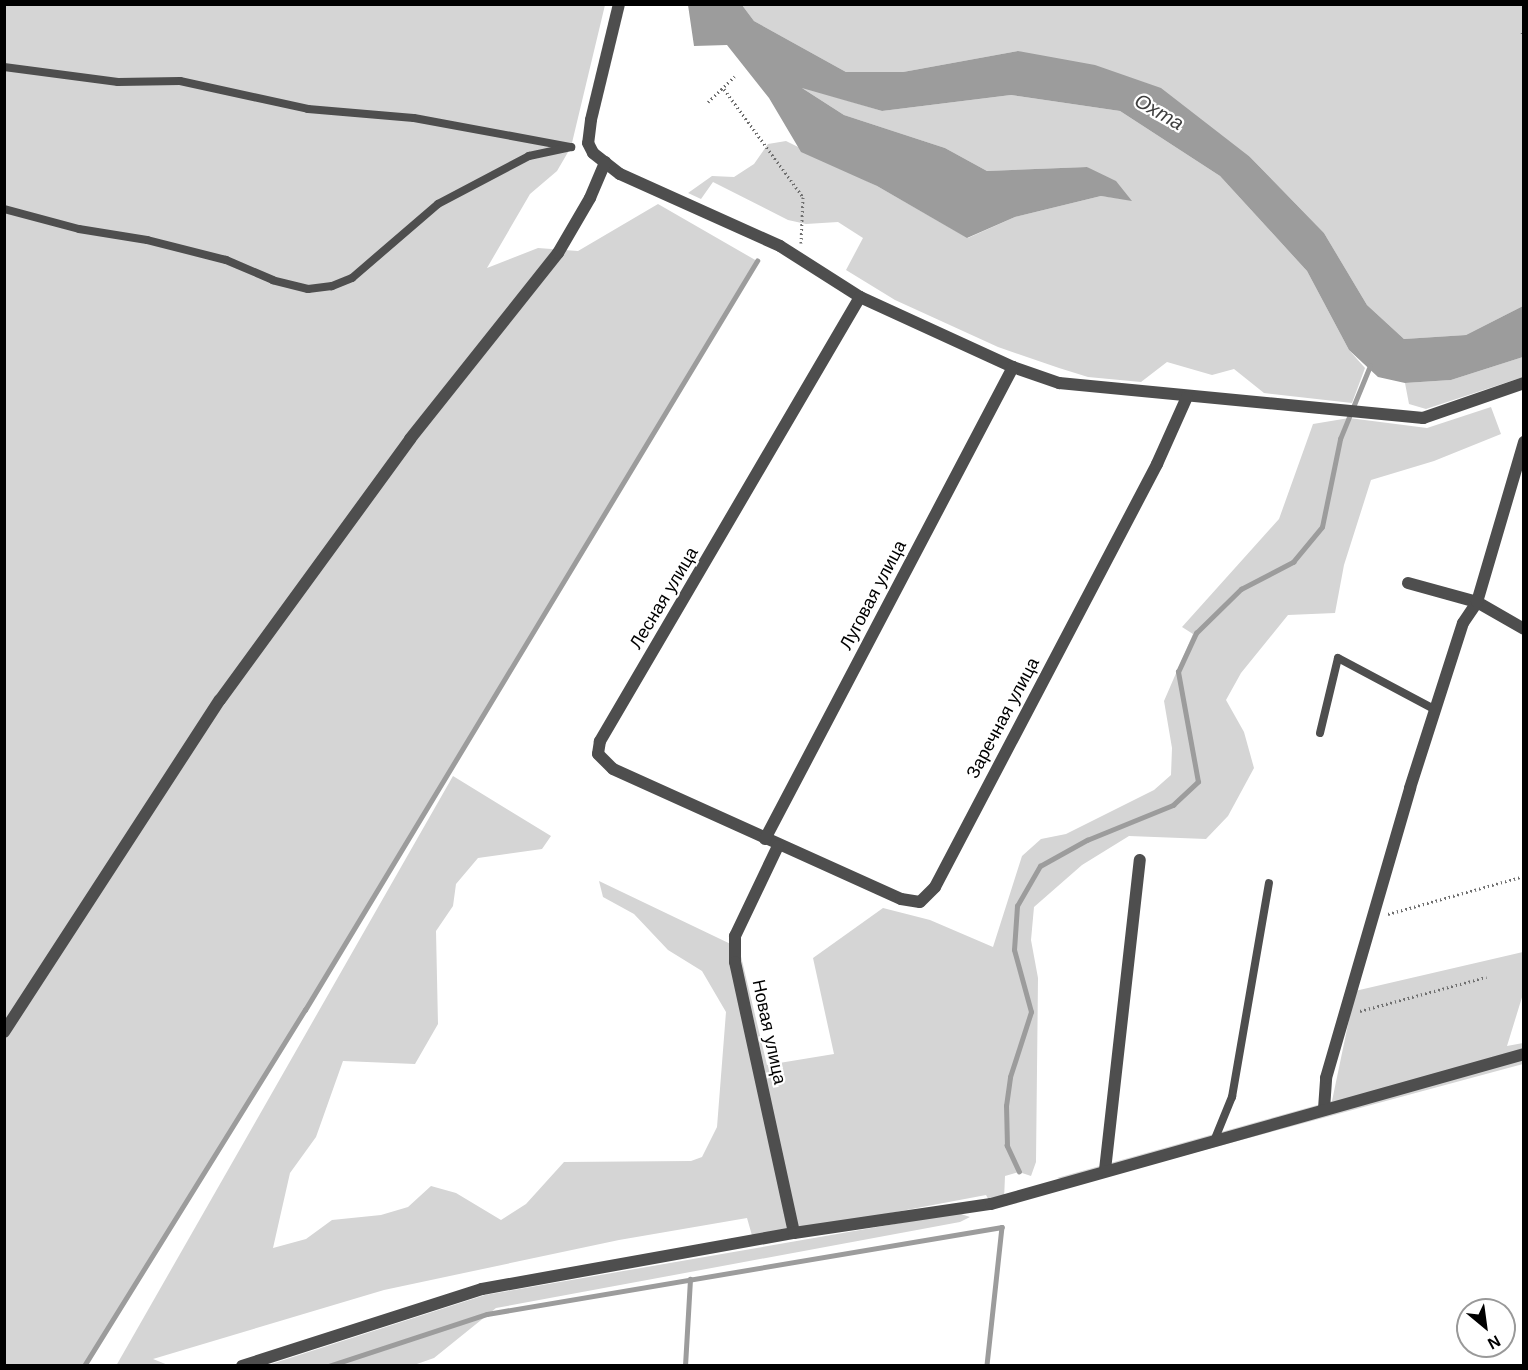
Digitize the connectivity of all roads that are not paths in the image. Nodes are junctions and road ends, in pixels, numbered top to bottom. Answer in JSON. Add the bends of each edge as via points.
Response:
{"nodes":[{"id":1,"x":619,"y":4,"type":"edge"},
{"id":2,"x":4,"y":68,"type":"edge"},
{"id":3,"x":604,"y":162,"type":"junction"},
{"id":4,"x":4,"y":208,"type":"edge"},
{"id":5,"x":860,"y":297,"type":"junction"},
{"id":6,"x":1013,"y":367,"type":"junction"},
{"id":7,"x":1524,"y":383,"type":"edge"},
{"id":8,"x":1187,"y":397,"type":"junction"},
{"id":9,"x":1524,"y":442,"type":"edge"},
{"id":10,"x":1408,"y":584,"type":"dead end"},
{"id":11,"x":1477,"y":602,"type":"junction"},
{"id":12,"x":1524,"y":629,"type":"edge"},
{"id":13,"x":1436,"y":710,"type":"junction"},
{"id":14,"x":1320,"y":733,"type":"dead end"},
{"id":15,"x":765,"y":839,"type":"junction"},
{"id":16,"x":778,"y":846,"type":"junction"},
{"id":17,"x":1140,"y":860,"type":"dead end"},
{"id":18,"x":1269,"y":883,"type":"dead end"},
{"id":19,"x":4,"y":1032,"type":"edge"},
{"id":20,"x":1524,"y":1054,"type":"edge"},
{"id":21,"x":1324,"y":1109,"type":"junction"},
{"id":22,"x":1214,"y":1141,"type":"junction"},
{"id":23,"x":1105,"y":1170,"type":"junction"},
{"id":24,"x":794,"y":1233,"type":"junction"},
{"id":25,"x":242,"y":1365,"type":"edge"}],
"edges":[{"from":1,"to":3,"type":"street","via":[[588,137],[593,153]]},
{"from":2,"to":4,"type":"lane","via":[[118,82],[180,81],[308,109],[424,119],[571,147],[528,156],[438,204],[352,278],[308,289],[273,280],[226,260],[147,240],[79,229]]},
{"from":3,"to":5,"type":"street","via":[[659,193],[780,246]]},
{"from":3,"to":19,"type":"street","via":[[590,198],[558,253],[410,439],[220,700]]},
{"from":5,"to":6,"type":"street"},
{"from":5,"to":15,"type":"street","name":"Лесная улица","via":[[598,748],[603,763],[613,769]]},
{"from":6,"to":8,"type":"street","via":[[1059,383]]},
{"from":6,"to":15,"type":"street","name":"Луговая улица"},
{"from":7,"to":8,"type":"street","via":[[1423,418],[1258,400]]},
{"from":8,"to":16,"type":"street","name":"Заречная улица","via":[[1157,464],[928,896],[920,902],[901,899]]},
{"from":9,"to":11,"type":"street"},
{"from":10,"to":11,"type":"street"},
{"from":11,"to":12,"type":"street"},
{"from":11,"to":13,"type":"street","via":[[1463,623]]},
{"from":13,"to":14,"type":"lane","via":[[1338,658]]},
{"from":13,"to":21,"type":"street","via":[[1326,1078]]},
{"from":15,"to":16,"type":"street","name":"Заречная улица"},
{"from":16,"to":24,"type":"street","name":"Новая улица","via":[[735,936],[735,962]]},
{"from":17,"to":23,"type":"street"},
{"from":18,"to":22,"type":"lane","via":[[1232,1096]]},
{"from":20,"to":21,"type":"street"},
{"from":21,"to":22,"type":"street"},
{"from":22,"to":23,"type":"street"},
{"from":23,"to":24,"type":"street","via":[[991,1204]]},
{"from":24,"to":25,"type":"street","via":[[482,1289]]}]}
